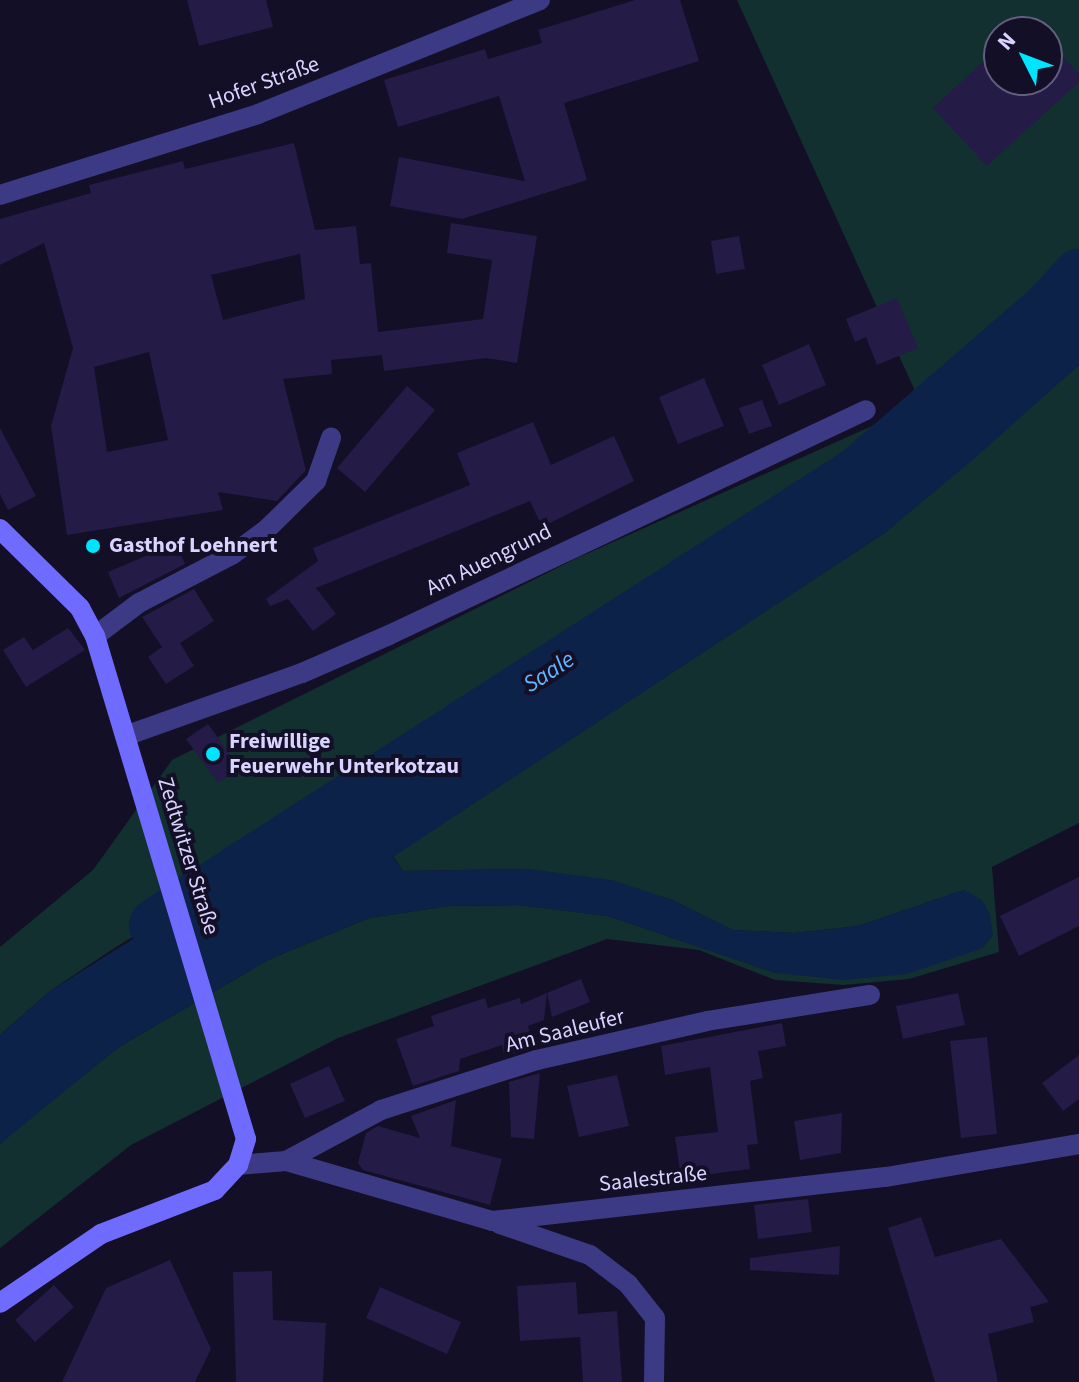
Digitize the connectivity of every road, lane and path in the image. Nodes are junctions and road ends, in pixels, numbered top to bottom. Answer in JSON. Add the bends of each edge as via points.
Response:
{"nodes":[{"id":1,"x":540,"y":0,"type":"edge"},
{"id":2,"x":0,"y":195,"type":"edge"},
{"id":3,"x":866,"y":410,"type":"dead end"},
{"id":4,"x":331,"y":438,"type":"dead end"},
{"id":5,"x":0,"y":529,"type":"edge"},
{"id":6,"x":95,"y":636,"type":"junction"},
{"id":7,"x":125,"y":736,"type":"junction"},
{"id":8,"x":870,"y":995,"type":"dead end"},
{"id":9,"x":1079,"y":1144,"type":"edge"},
{"id":10,"x":286,"y":1161,"type":"junction"},
{"id":11,"x":238,"y":1165,"type":"junction"},
{"id":12,"x":492,"y":1221,"type":"junction"},
{"id":13,"x":0,"y":1303,"type":"edge"},
{"id":14,"x":654,"y":1382,"type":"edge"}],
"edges":[{"from":1,"to":2,"type":"street","name":"Hofer Straße","via":[[258,114]]},
{"from":3,"to":7,"type":"street","name":"Am Auengrund","via":[[389,635],[302,673]]},
{"from":4,"to":6,"type":"street","via":[[316,481],[276,521],[233,554],[139,603]]},
{"from":5,"to":6,"type":"street","name":"Zedtwitzer Straße","via":[[80,608]]},
{"from":6,"to":7,"type":"street","name":"Zedtwitzer Straße"},
{"from":7,"to":11,"type":"street","name":"Zedtwitzer Straße","via":[[235,1091],[246,1139]]},
{"from":8,"to":10,"type":"street","name":"Am Saaleufer","via":[[707,1021],[537,1060],[381,1110]]},
{"from":9,"to":12,"type":"street","name":"Saalestraße","via":[[886,1177]]},
{"from":10,"to":11,"type":"street","name":"Saalestraße"},
{"from":10,"to":12,"type":"street","name":"Saalestraße"},
{"from":11,"to":13,"type":"street","via":[[208,1194],[101,1234]]},
{"from":12,"to":14,"type":"street","via":[[590,1255],[628,1284],[655,1318]]}]}
